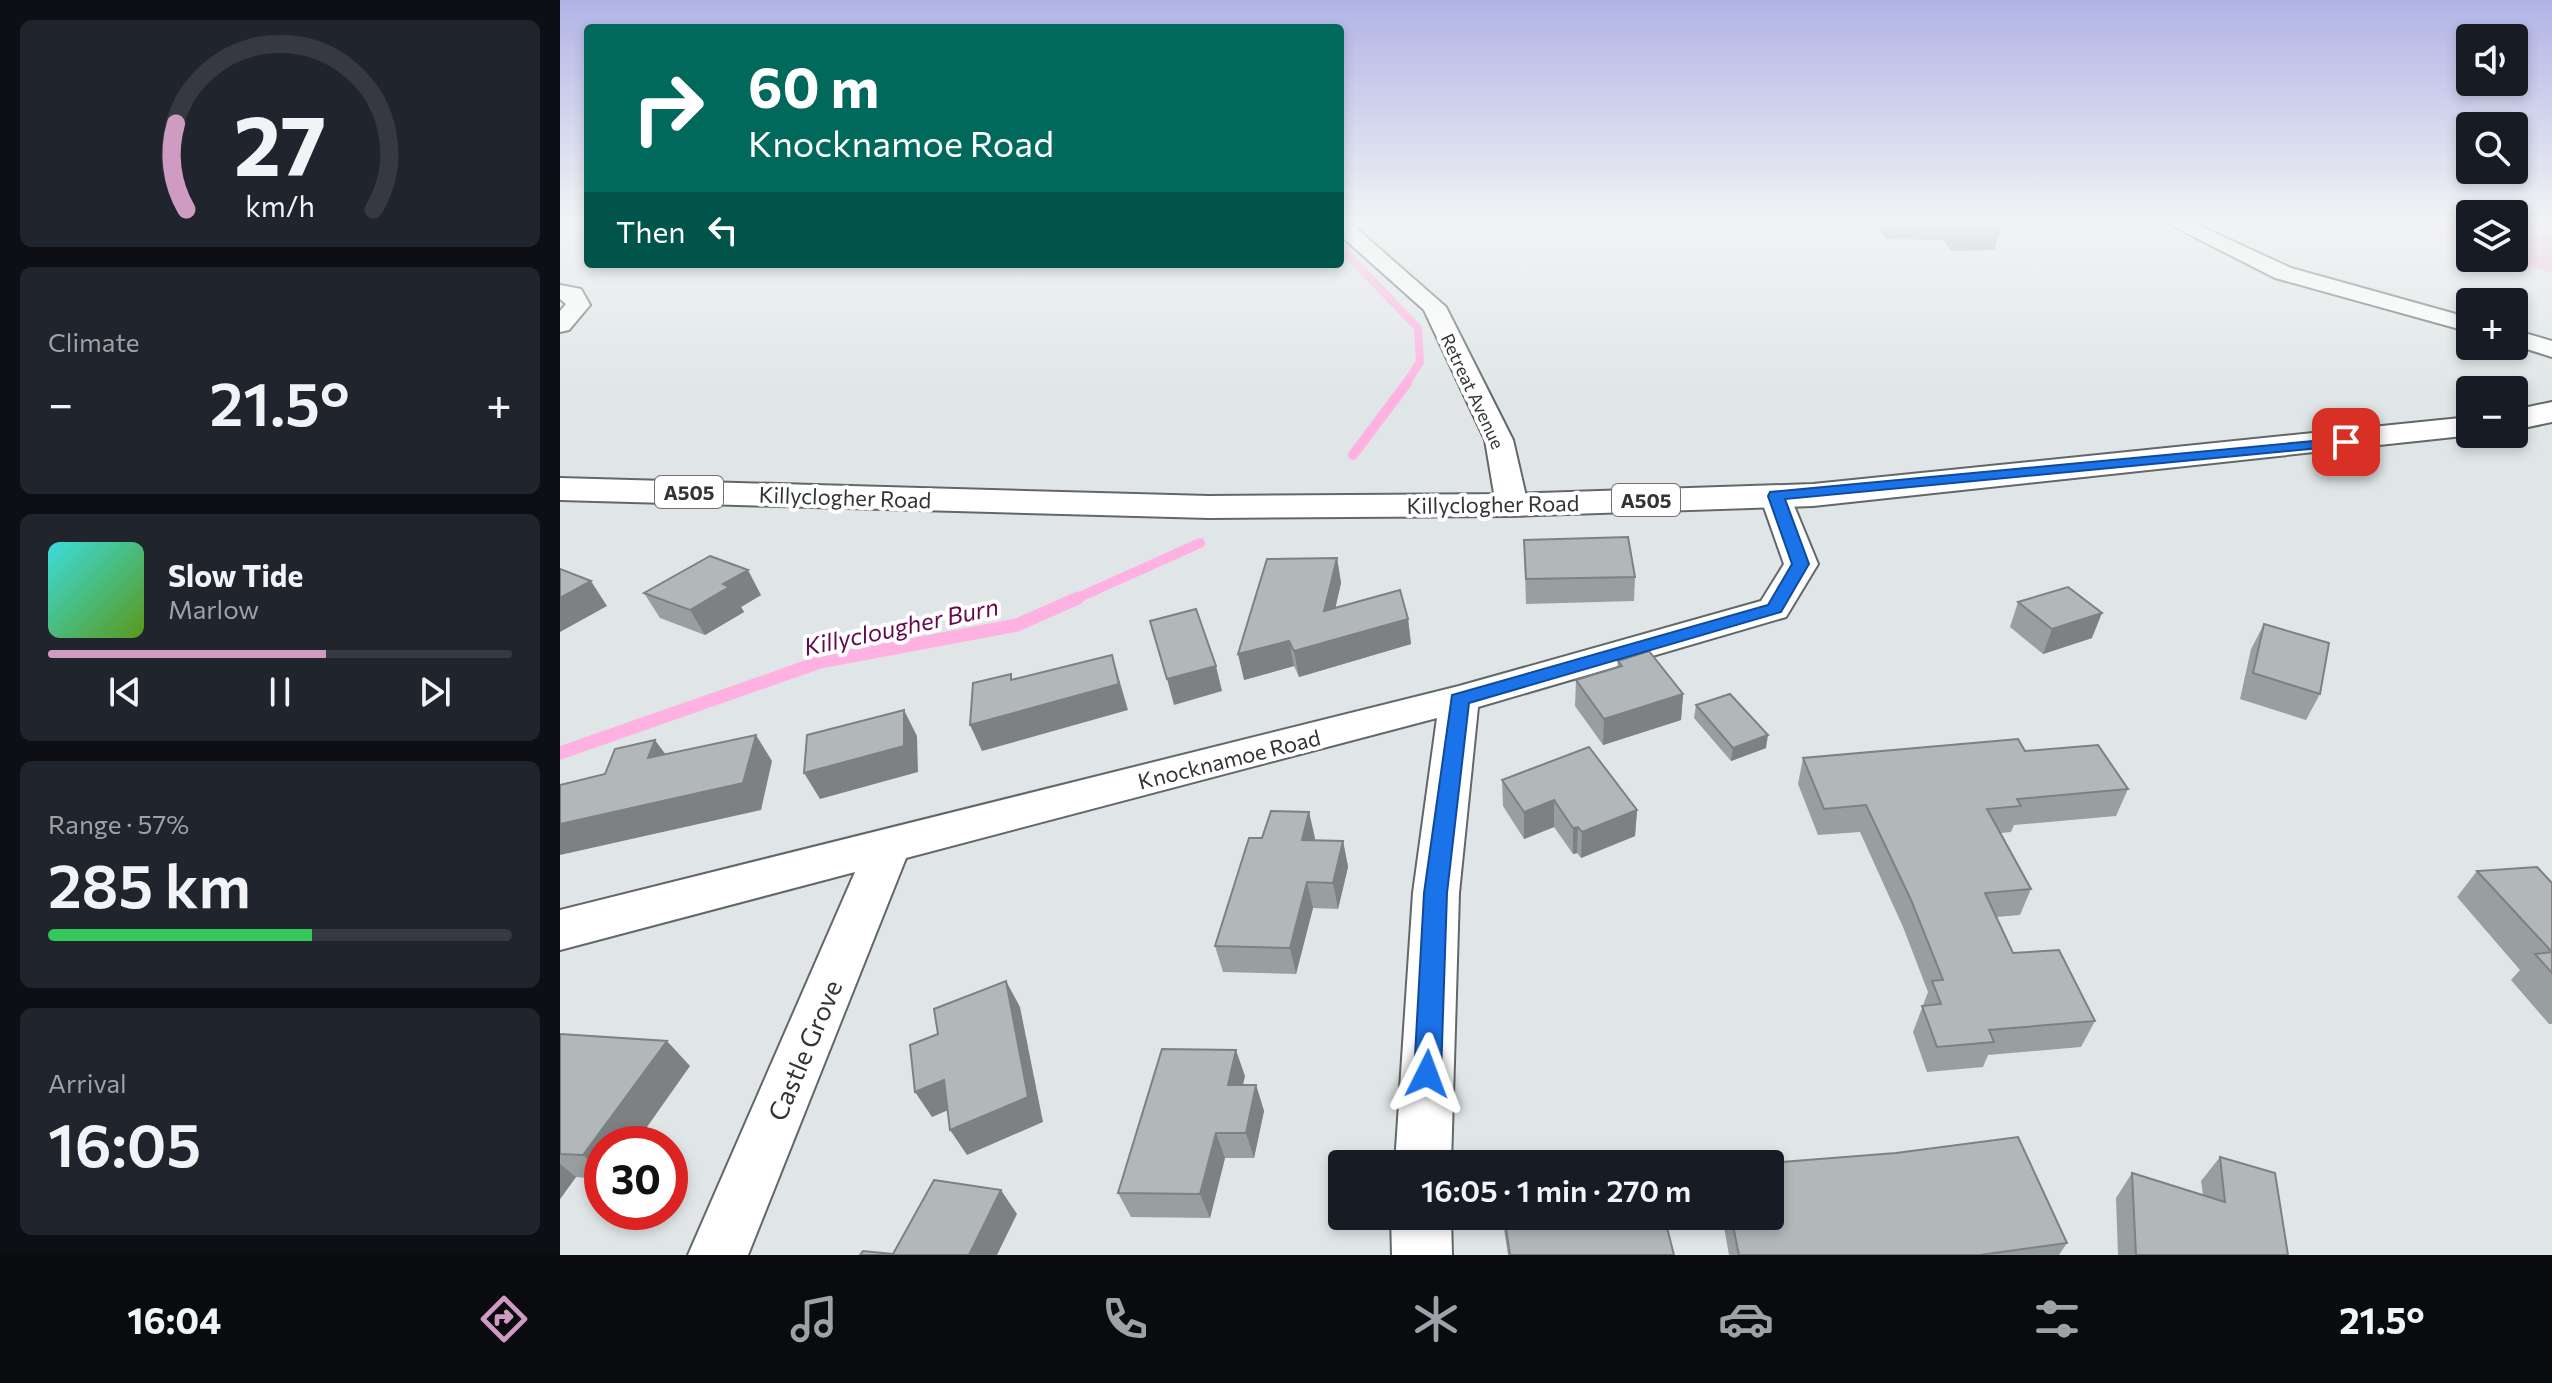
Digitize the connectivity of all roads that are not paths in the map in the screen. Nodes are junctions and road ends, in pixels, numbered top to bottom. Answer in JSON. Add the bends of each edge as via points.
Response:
{"nodes":[{"id":1,"x":1403,"y":280,"type":"edge"},
{"id":2,"x":2307,"y":280,"type":"edge"},
{"id":3,"x":560,"y":292,"type":"edge"},
{"id":4,"x":2456,"y":321,"type":"edge"},
{"id":5,"x":560,"y":325,"type":"edge"},
{"id":6,"x":2528,"y":341,"type":"edge"},
{"id":7,"x":2552,"y":349,"type":"edge"},
{"id":8,"x":2552,"y":412,"type":"edge"},
{"id":9,"x":2528,"y":417,"type":"edge"},
{"id":10,"x":2456,"y":428,"type":"edge"},
{"id":11,"x":560,"y":489,"type":"edge"},
{"id":12,"x":1775,"y":496,"type":"junction"},
{"id":13,"x":1512,"y":505,"type":"junction"},
{"id":14,"x":1459,"y":699,"type":"junction"},
{"id":15,"x":889,"y":846,"type":"junction"},
{"id":16,"x":560,"y":930,"type":"edge"},
{"id":17,"x":1424,"y":1150,"type":"edge"},
{"id":18,"x":1421,"y":1230,"type":"edge"},
{"id":19,"x":718,"y":1255,"type":"edge"},
{"id":20,"x":1422,"y":1255,"type":"edge"}],
"edges":[{"from":1,"to":13,"type":"street","name":"Retreat Avenue","via":[[1434,307],[1499,440]]},
{"from":2,"to":4,"type":"street"},
{"from":3,"to":5,"type":"street","via":[[573,294],[578,305]]},
{"from":6,"to":7,"type":"street"},
{"from":8,"to":9,"type":"highway"},
{"from":10,"to":12,"type":"highway","name":"Killyclogher Road","number":"A505"},
{"from":11,"to":13,"type":"highway","name":"Killyclogher Road","number":"A505","via":[[1209,507]]},
{"from":12,"to":13,"type":"highway","name":"Killyclogher Road","number":"A505"},
{"from":12,"to":14,"type":"street","name":"Knocknamoe Road","via":[[1801,564],[1774,609]]},
{"from":14,"to":15,"type":"street","name":"Knocknamoe Road"},
{"from":14,"to":17,"type":"street","via":[[1436,893]]},
{"from":15,"to":16,"type":"street","name":"Knocknamoe Road"},
{"from":15,"to":19,"type":"street","name":"Castle Grove"},
{"from":18,"to":20,"type":"street"}]}
